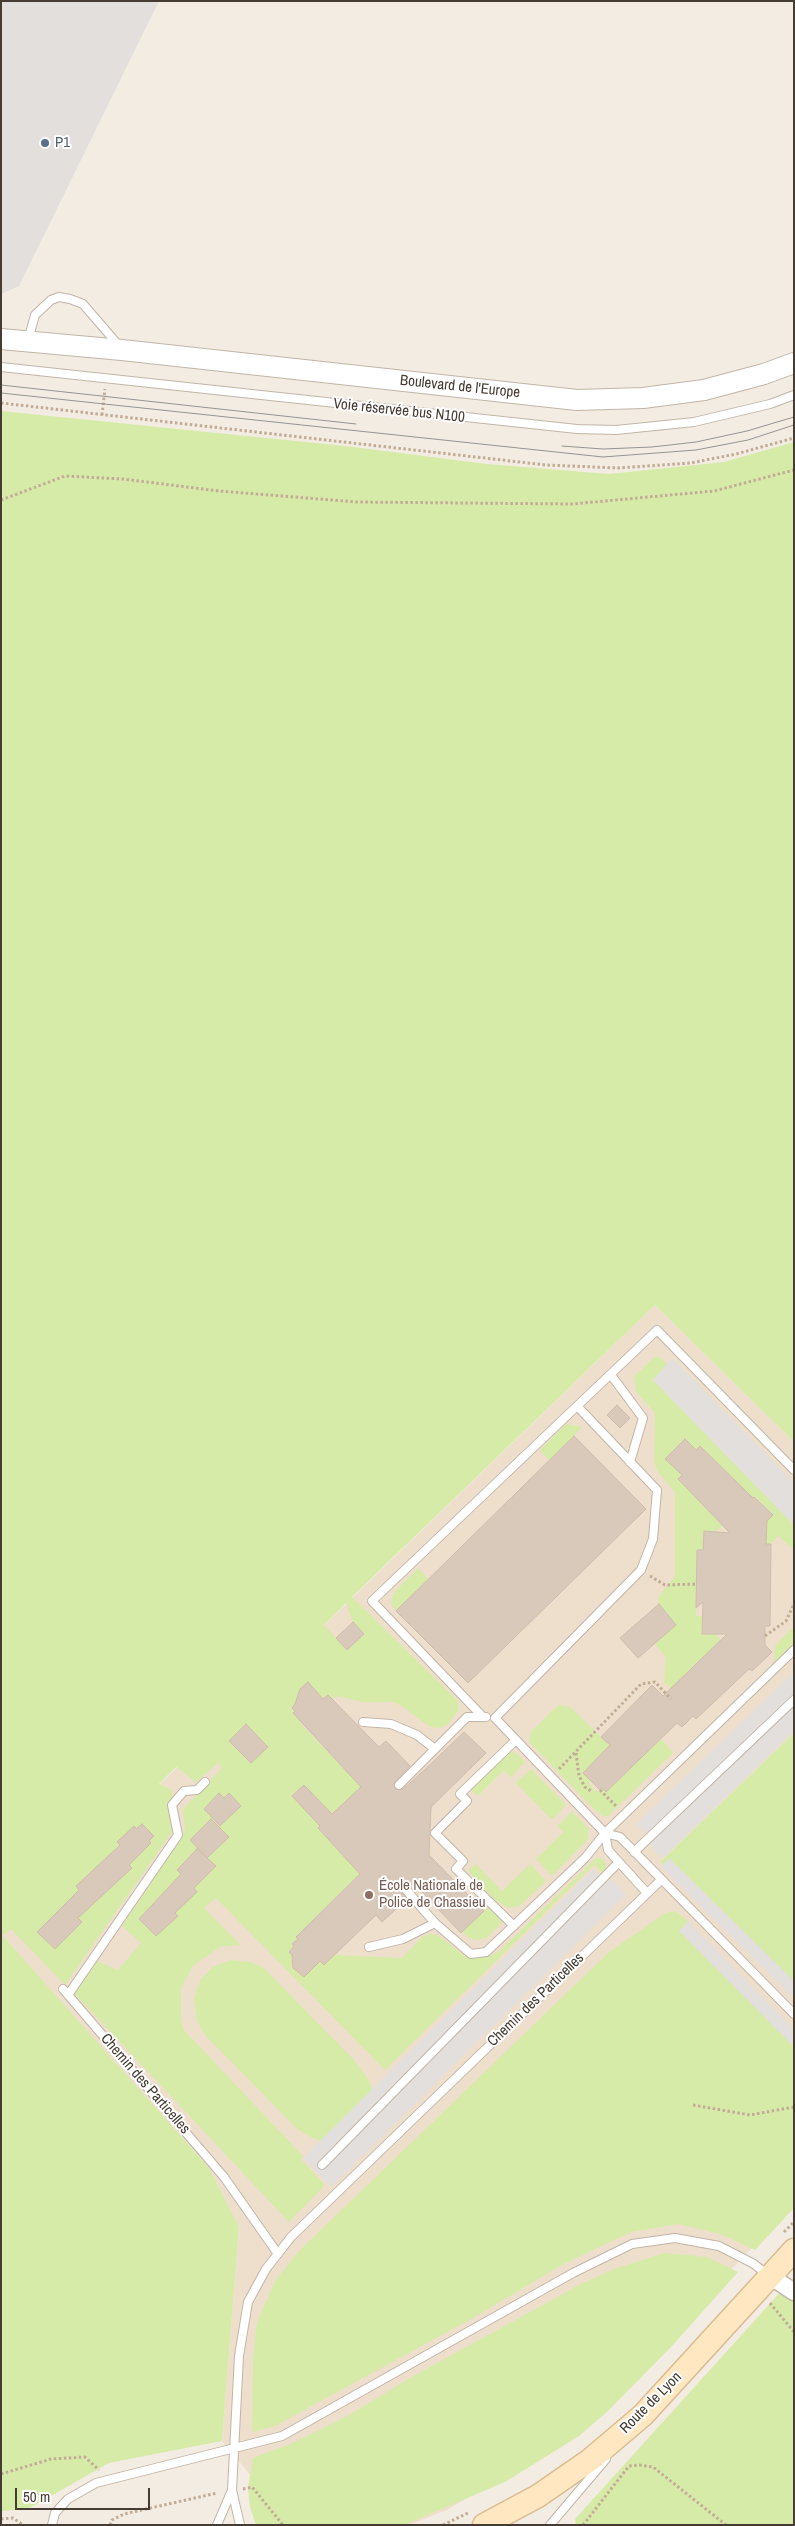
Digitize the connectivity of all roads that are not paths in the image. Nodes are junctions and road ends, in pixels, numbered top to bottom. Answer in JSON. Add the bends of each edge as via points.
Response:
{"nodes":[{"id":1,"x":1,"y":339,"type":"edge"},
{"id":2,"x":28,"y":341,"type":"junction"},
{"id":3,"x":122,"y":350,"type":"junction"},
{"id":4,"x":794,"y":363,"type":"edge"},
{"id":5,"x":1,"y":367,"type":"edge"},
{"id":6,"x":794,"y":395,"type":"edge"},
{"id":7,"x":611,"y":1375,"type":"junction"},
{"id":8,"x":578,"y":1407,"type":"junction"},
{"id":9,"x":630,"y":1462,"type":"junction"},
{"id":10,"x":794,"y":1470,"type":"edge"},
{"id":11,"x":794,"y":1650,"type":"edge"},
{"id":12,"x":794,"y":1700,"type":"edge"},
{"id":13,"x":483,"y":1717,"type":"junction"},
{"id":14,"x":495,"y":1718,"type":"junction"},
{"id":15,"x":363,"y":1722,"type":"dead end"},
{"id":16,"x":516,"y":1740,"type":"junction"},
{"id":17,"x":435,"y":1749,"type":"junction"},
{"id":18,"x":205,"y":1782,"type":"dead end"},
{"id":19,"x":399,"y":1785,"type":"dead end"},
{"id":20,"x":605,"y":1833,"type":"junction"},
{"id":21,"x":634,"y":1852,"type":"junction"},
{"id":22,"x":619,"y":1862,"type":"junction"},
{"id":23,"x":661,"y":1880,"type":"junction"},
{"id":24,"x":407,"y":1891,"type":"dead end"},
{"id":25,"x":647,"y":1893,"type":"junction"},
{"id":26,"x":435,"y":1923,"type":"junction"},
{"id":27,"x":514,"y":1926,"type":"junction"},
{"id":28,"x":369,"y":1948,"type":"dead end"},
{"id":29,"x":794,"y":2014,"type":"edge"},
{"id":30,"x":322,"y":2165,"type":"dead end"},
{"id":31,"x":794,"y":2250,"type":"edge"},
{"id":32,"x":278,"y":2254,"type":"junction"},
{"id":33,"x":770,"y":2276,"type":"junction"},
{"id":34,"x":794,"y":2292,"type":"edge"},
{"id":35,"x":643,"y":2415,"type":"junction"},
{"id":36,"x":235,"y":2448,"type":"junction"},
{"id":37,"x":232,"y":2490,"type":"junction"},
{"id":38,"x":479,"y":2518,"type":"edge"},
{"id":39,"x":552,"y":2523,"type":"edge"},
{"id":40,"x":52,"y":2525,"type":"edge"},
{"id":41,"x":218,"y":2525,"type":"edge"},
{"id":42,"x":240,"y":2525,"type":"edge"}],
"edges":[{"from":1,"to":2,"type":"street","name":"Boulevard de l'Europe"},
{"from":2,"to":3,"type":"street","name":"Boulevard de l'Europe"},
{"from":2,"to":3,"type":"lane","via":[[35,314],[59,297],[83,304]]},
{"from":3,"to":4,"type":"street","name":"Boulevard de l'Europe","via":[[577,400],[643,398],[704,390]]},
{"from":5,"to":6,"type":"lane","name":"Voie réservée bus N100","via":[[545,427],[616,430],[694,422]]},
{"from":7,"to":8,"type":"lane"},
{"from":7,"to":9,"type":"lane","via":[[643,1418]]},
{"from":7,"to":10,"type":"lane","via":[[657,1330]]},
{"from":8,"to":9,"type":"lane"},
{"from":8,"to":13,"type":"lane","via":[[372,1601]]},
{"from":9,"to":14,"type":"lane","via":[[657,1490],[654,1539],[641,1570]]},
{"from":11,"to":20,"type":"lane"},
{"from":12,"to":21,"type":"lane"},
{"from":13,"to":14,"type":"lane"},
{"from":13,"to":17,"type":"lane","via":[[468,1717]]},
{"from":14,"to":16,"type":"lane"},
{"from":15,"to":17,"type":"lane","via":[[391,1724],[417,1735]]},
{"from":16,"to":20,"type":"lane"},
{"from":16,"to":27,"type":"lane","via":[[460,1794],[467,1801],[435,1833],[463,1862],[456,1869]]},
{"from":17,"to":19,"type":"lane"},
{"from":18,"to":32,"type":"lane","name":"Chemin des Particelles","via":[[197,1790],[184,1791],[172,1805],[178,1835],[66,1992],[224,2177]]},
{"from":20,"to":21,"type":"lane","via":[[620,1837]]},
{"from":20,"to":22,"type":"lane","via":[[608,1850]]},
{"from":20,"to":27,"type":"lane","via":[[585,1858]]},
{"from":21,"to":23,"type":"lane"},
{"from":22,"to":25,"type":"lane"},
{"from":22,"to":30,"type":"lane"},
{"from":23,"to":25,"type":"lane","name":"Chemin des Particelles"},
{"from":23,"to":29,"type":"lane"},
{"from":24,"to":26,"type":"lane"},
{"from":25,"to":32,"type":"lane","name":"Chemin des Particelles","via":[[298,2230]]},
{"from":26,"to":27,"type":"lane","via":[[471,1954],[486,1952]]},
{"from":26,"to":28,"type":"lane","via":[[402,1939]]},
{"from":31,"to":33,"type":"main road","name":"Route de Lyon"},
{"from":32,"to":36,"type":"lane","name":"Chemin des Particelles","via":[[248,2302],[239,2356]]},
{"from":33,"to":34,"type":"street"},
{"from":33,"to":35,"type":"main road","name":"Route de Lyon"},
{"from":33,"to":36,"type":"lane","via":[[719,2246],[675,2238],[632,2244],[573,2273],[282,2436]]},
{"from":35,"to":38,"type":"main road","name":"Route de Lyon","via":[[590,2460],[545,2491]]},
{"from":35,"to":39,"type":"lane"},
{"from":36,"to":37,"type":"lane","name":"Chemin des Particelles"},
{"from":36,"to":40,"type":"lane","via":[[96,2483],[68,2499],[55,2513]]},
{"from":37,"to":41,"type":"lane","name":"Chemin des Particelles"},
{"from":37,"to":42,"type":"lane","name":"Chemin des Particelles"}]}
